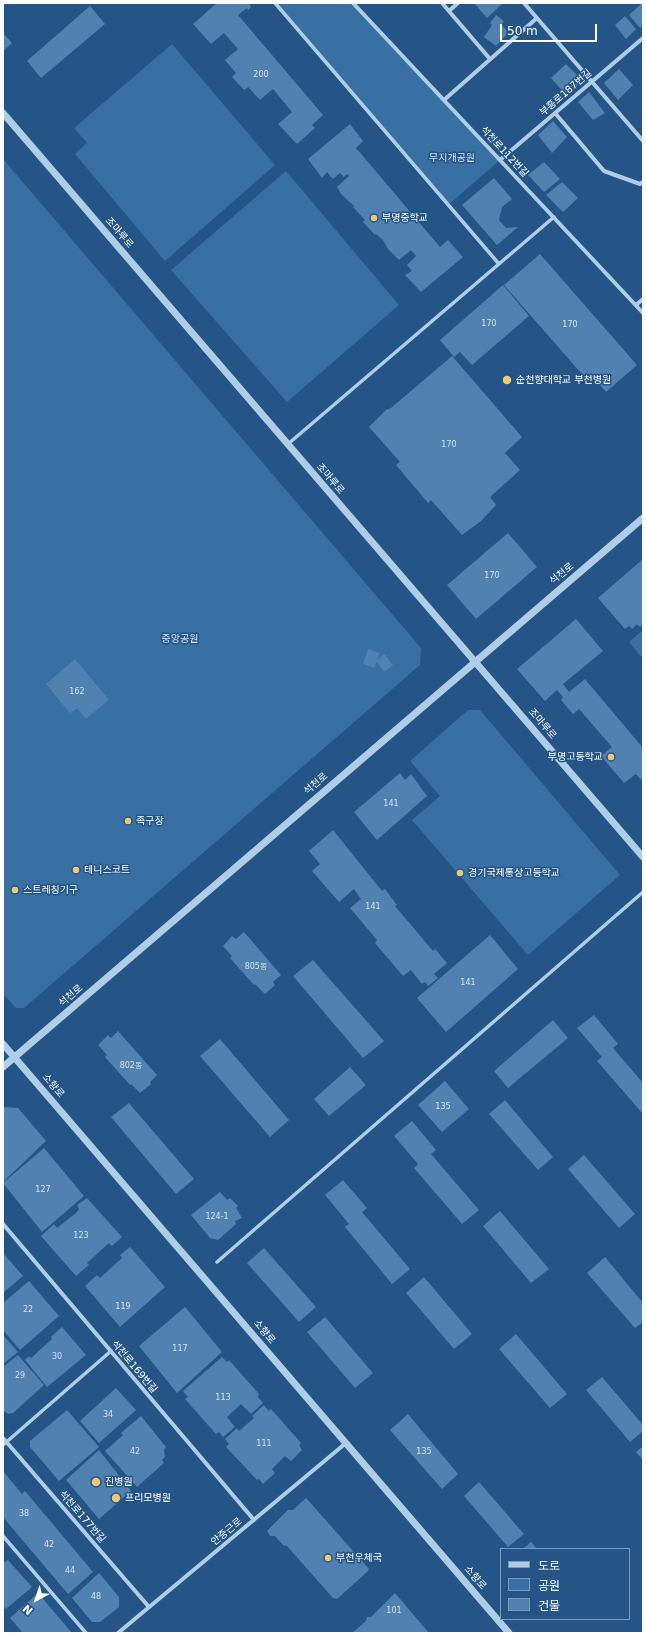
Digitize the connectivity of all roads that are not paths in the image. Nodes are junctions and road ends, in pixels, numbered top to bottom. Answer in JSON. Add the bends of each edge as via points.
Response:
{"nodes":[{"id":1,"x":275,"y":3,"type":"edge"},
{"id":2,"x":353,"y":3,"type":"edge"},
{"id":3,"x":442,"y":3,"type":"edge"},
{"id":4,"x":458,"y":3,"type":"edge"},
{"id":5,"x":524,"y":3,"type":"edge"},
{"id":6,"x":449,"y":11,"type":"junction"},
{"id":7,"x":537,"y":18,"type":"junction"},
{"id":8,"x":643,"y":38,"type":"edge"},
{"id":9,"x":490,"y":59,"type":"junction"},
{"id":10,"x":592,"y":82,"type":"junction"},
{"id":11,"x":444,"y":100,"type":"junction"},
{"id":12,"x":3,"y":113,"type":"edge"},
{"id":13,"x":555,"y":114,"type":"junction"},
{"id":14,"x":643,"y":141,"type":"edge"},
{"id":15,"x":500,"y":160,"type":"junction"},
{"id":16,"x":643,"y":182,"type":"edge"},
{"id":17,"x":554,"y":217,"type":"junction"},
{"id":18,"x":499,"y":264,"type":"junction"},
{"id":19,"x":643,"y":299,"type":"edge"},
{"id":20,"x":636,"y":305,"type":"junction"},
{"id":21,"x":643,"y":313,"type":"edge"},
{"id":22,"x":287,"y":444,"type":"junction"},
{"id":23,"x":643,"y":518,"type":"edge"},
{"id":24,"x":475,"y":661,"type":"junction"},
{"id":25,"x":643,"y":857,"type":"edge"},
{"id":26,"x":643,"y":892,"type":"edge"},
{"id":27,"x":3,"y":1044,"type":"edge"},
{"id":28,"x":15,"y":1057,"type":"junction"},
{"id":29,"x":3,"y":1067,"type":"edge"},
{"id":30,"x":3,"y":1224,"type":"edge"},
{"id":31,"x":217,"y":1262,"type":"dead end"},
{"id":32,"x":111,"y":1351,"type":"junction"},
{"id":33,"x":3,"y":1438,"type":"edge"},
{"id":34,"x":346,"y":1443,"type":"junction"},
{"id":35,"x":5,"y":1444,"type":"edge"},
{"id":36,"x":254,"y":1520,"type":"junction"},
{"id":37,"x":3,"y":1536,"type":"edge"},
{"id":38,"x":149,"y":1607,"type":"junction"},
{"id":39,"x":86,"y":1633,"type":"edge"},
{"id":40,"x":118,"y":1633,"type":"edge"},
{"id":41,"x":509,"y":1633,"type":"edge"}],
"edges":[{"from":1,"to":18,"type":"street"},
{"from":2,"to":11,"type":"street","name":"석천로112번길"},
{"from":3,"to":6,"type":"street"},
{"from":4,"to":6,"type":"street"},
{"from":5,"to":7,"type":"street"},
{"from":6,"to":9,"type":"street"},
{"from":7,"to":9,"type":"street"},
{"from":7,"to":10,"type":"street"},
{"from":8,"to":10,"type":"street","name":"부흥로187번길"},
{"from":9,"to":11,"type":"street"},
{"from":10,"to":13,"type":"street","name":"부흥로187번길"},
{"from":10,"to":14,"type":"street"},
{"from":11,"to":15,"type":"street","name":"석천로112번길"},
{"from":12,"to":22,"type":"street","name":"조마루로"},
{"from":13,"to":15,"type":"street","name":"부흥로187번길"},
{"from":13,"to":16,"type":"street","via":[[604,171],[640,184]]},
{"from":15,"to":17,"type":"street","name":"석천로112번길"},
{"from":17,"to":18,"type":"street"},
{"from":17,"to":20,"type":"street","name":"석천로112번길"},
{"from":18,"to":22,"type":"street"},
{"from":19,"to":20,"type":"street"},
{"from":20,"to":21,"type":"street","name":"석천로112번길"},
{"from":22,"to":24,"type":"street","name":"조마루로"},
{"from":23,"to":24,"type":"street","name":"석천로"},
{"from":24,"to":25,"type":"street","name":"조마루로"},
{"from":24,"to":28,"type":"street","name":"석천로"},
{"from":26,"to":31,"type":"street"},
{"from":27,"to":28,"type":"street","name":"소향로"},
{"from":28,"to":29,"type":"street","name":"석천로"},
{"from":28,"to":34,"type":"street","name":"소향로"},
{"from":30,"to":32,"type":"street","name":"석천로169번길"},
{"from":32,"to":35,"type":"street"},
{"from":32,"to":36,"type":"street","name":"석천로169번길"},
{"from":33,"to":35,"type":"street","name":"석천로177번길"},
{"from":34,"to":36,"type":"street","name":"안중근로"},
{"from":34,"to":41,"type":"street","name":"소향로"},
{"from":35,"to":38,"type":"street","name":"석천로177번길"},
{"from":36,"to":38,"type":"street","name":"안중근로"},
{"from":37,"to":39,"type":"street"},
{"from":38,"to":40,"type":"street","name":"안중근로"}]}
